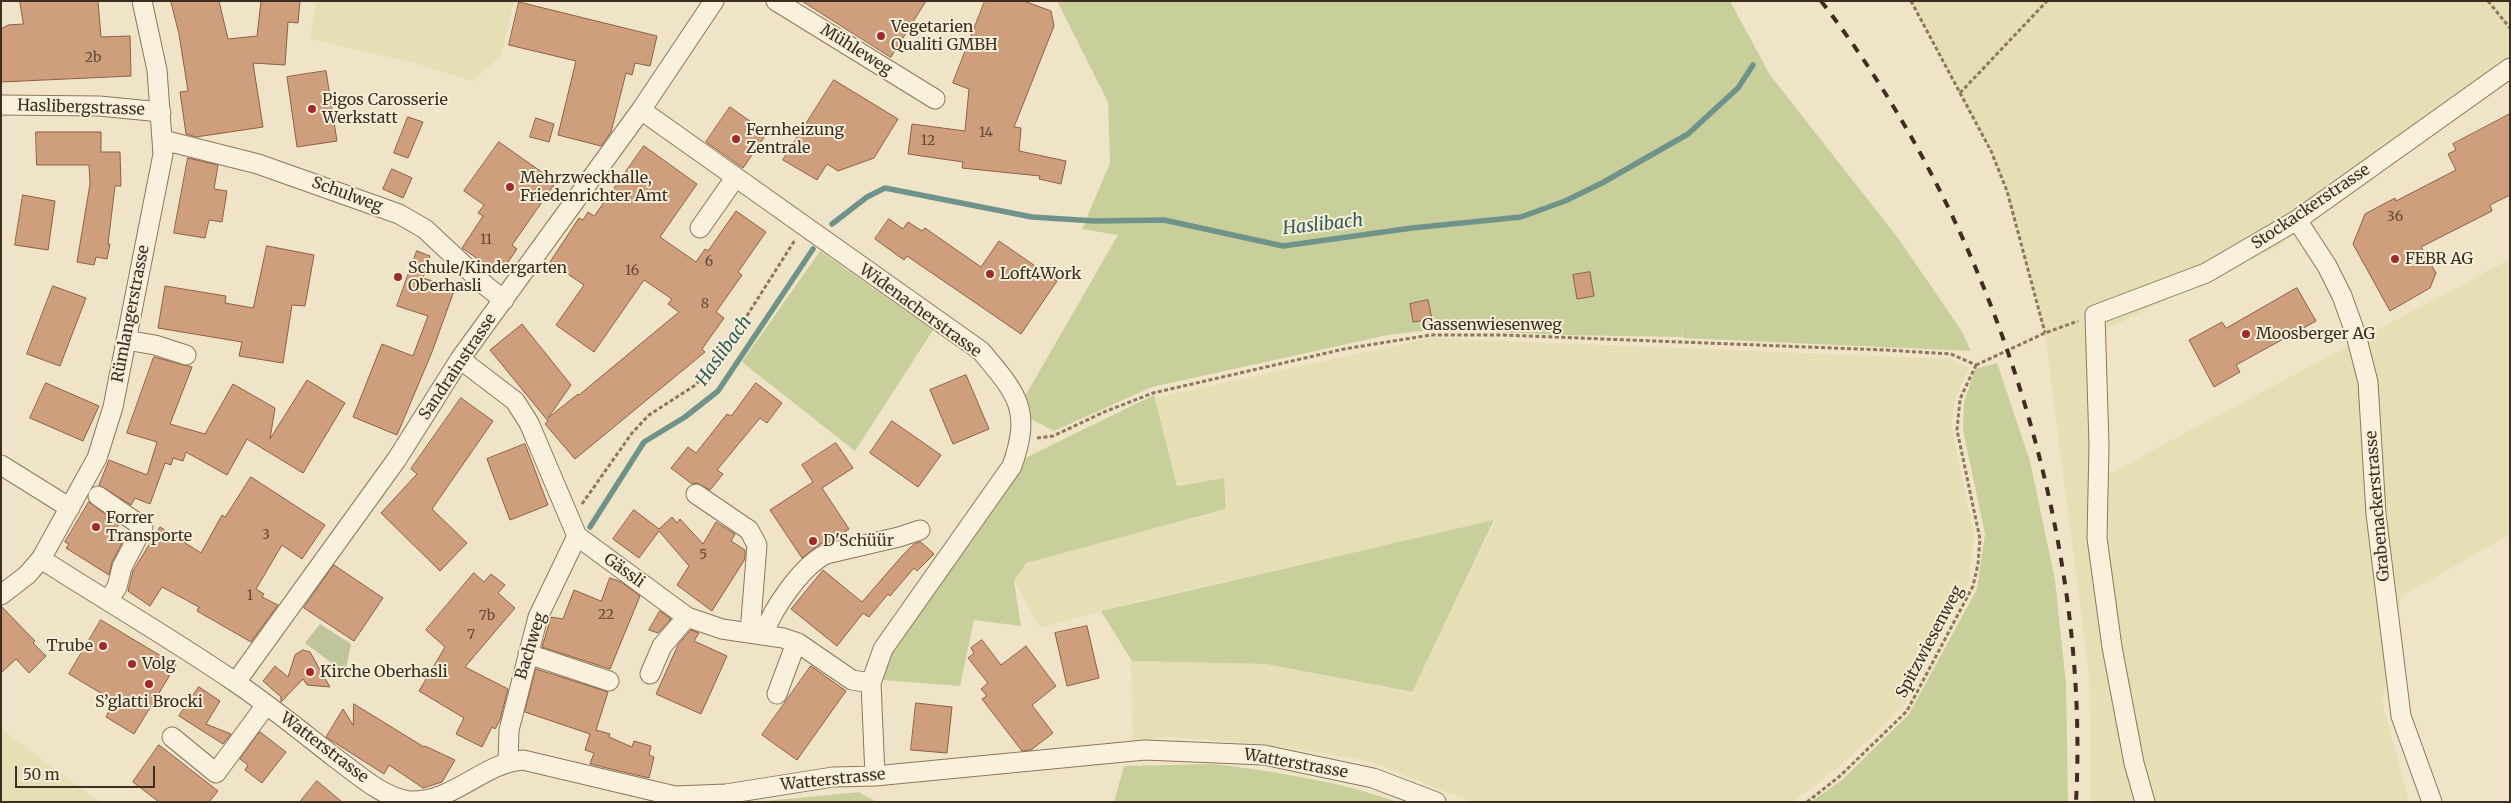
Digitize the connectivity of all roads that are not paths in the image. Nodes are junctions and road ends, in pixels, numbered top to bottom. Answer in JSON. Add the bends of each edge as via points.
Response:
{"nodes":[{"id":1,"x":142,"y":1,"type":"edge"},
{"id":2,"x":776,"y":1,"type":"edge"},
{"id":3,"x":707,"y":4,"type":"edge"},
{"id":4,"x":2510,"y":68,"type":"edge"},
{"id":5,"x":935,"y":99,"type":"dead end"},
{"id":6,"x":1,"y":105,"type":"edge"},
{"id":7,"x":641,"y":110,"type":"junction"},
{"id":8,"x":162,"y":112,"type":"junction"},
{"id":9,"x":164,"y":140,"type":"junction"},
{"id":10,"x":734,"y":178,"type":"junction"},
{"id":11,"x":2297,"y":220,"type":"junction"},
{"id":12,"x":700,"y":228,"type":"dead end"},
{"id":13,"x":504,"y":300,"type":"junction"},
{"id":14,"x":126,"y":340,"type":"junction"},
{"id":15,"x":186,"y":355,"type":"dead end"},
{"id":16,"x":460,"y":359,"type":"junction"},
{"id":17,"x":1,"y":465,"type":"edge"},
{"id":18,"x":696,"y":494,"type":"dead end"},
{"id":19,"x":98,"y":496,"type":"dead end"},
{"id":20,"x":70,"y":508,"type":"junction"},
{"id":21,"x":573,"y":528,"type":"junction"},
{"id":22,"x":920,"y":530,"type":"dead end"},
{"id":23,"x":41,"y":559,"type":"junction"},
{"id":24,"x":1,"y":595,"type":"edge"},
{"id":25,"x":108,"y":601,"type":"junction"},
{"id":26,"x":687,"y":617,"type":"junction"},
{"id":27,"x":757,"y":634,"type":"junction"},
{"id":28,"x":798,"y":643,"type":"junction"},
{"id":29,"x":528,"y":654,"type":"junction"},
{"id":30,"x":650,"y":674,"type":"dead end"},
{"id":31,"x":609,"y":681,"type":"dead end"},
{"id":32,"x":236,"y":682,"type":"junction"},
{"id":33,"x":871,"y":683,"type":"junction"},
{"id":34,"x":777,"y":694,"type":"dead end"},
{"id":35,"x":266,"y":705,"type":"junction"},
{"id":36,"x":172,"y":737,"type":"dead end"},
{"id":37,"x":508,"y":762,"type":"junction"},
{"id":38,"x":875,"y":776,"type":"junction"},
{"id":39,"x":458,"y":797,"type":"edge"},
{"id":40,"x":651,"y":797,"type":"edge"},
{"id":41,"x":400,"y":800,"type":"edge"},
{"id":42,"x":1436,"y":802,"type":"edge"},
{"id":43,"x":2145,"y":802,"type":"edge"},
{"id":44,"x":2432,"y":802,"type":"edge"}],
"edges":[{"from":1,"to":8,"type":"street","name":"Rümlangerstrasse","via":[[157,70]]},
{"from":2,"to":5,"type":"street","name":"Mühleweg"},
{"from":3,"to":7,"type":"street","name":"Sandrainstrasse"},
{"from":4,"to":11,"type":"street","name":"Stockackerstrasse"},
{"from":6,"to":8,"type":"street","name":"Haslibergstrasse","via":[[99,106]]},
{"from":7,"to":10,"type":"street","name":"Widenacherstrasse"},
{"from":7,"to":13,"type":"street","name":"Sandrainstrasse"},
{"from":8,"to":9,"type":"street","name":"Rümlangerstrasse"},
{"from":9,"to":13,"type":"street","name":"Schulweg","via":[[258,164],[399,214],[425,229]]},
{"from":9,"to":14,"type":"street","name":"Rümlangerstrasse"},
{"from":10,"to":12,"type":"street"},
{"from":10,"to":33,"type":"street","name":"Widenacherstrasse","via":[[980,351],[1007,382],[1020,409],[1021,440],[1012,466],[883,649]]},
{"from":11,"to":43,"type":"street","name":"Stockackerstrasse","via":[[2206,273],[2095,315],[2099,445],[2097,538],[2112,647],[2134,763]]},
{"from":11,"to":44,"type":"street","name":"Grabenackerstrasse","via":[[2342,296],[2365,373],[2376,514],[2402,716]]},
{"from":13,"to":16,"type":"street","name":"Sandrainstrasse"},
{"from":14,"to":15,"type":"street"},
{"from":14,"to":20,"type":"street","name":"Rümlangerstrasse","via":[[113,407],[97,458]]},
{"from":16,"to":21,"type":"street","via":[[516,400],[529,422]]},
{"from":16,"to":32,"type":"street","name":"Sandrainstrasse","via":[[397,459]]},
{"from":17,"to":20,"type":"street"},
{"from":18,"to":27,"type":"street","via":[[749,530],[754,537],[757,545]]},
{"from":19,"to":25,"type":"street","via":[[143,527]]},
{"from":20,"to":23,"type":"street","name":"Rümlangerstrasse"},
{"from":21,"to":26,"type":"street","name":"Gässli"},
{"from":21,"to":29,"type":"street","name":"Bachweg","via":[[538,617]]},
{"from":22,"to":27,"type":"street","via":[[816,559]]},
{"from":23,"to":24,"type":"street","name":"Rümlangerstrasse","via":[[27,575]]},
{"from":23,"to":25,"type":"street","name":"Watterstrasse"},
{"from":25,"to":32,"type":"street","name":"Watterstrasse"},
{"from":26,"to":27,"type":"street","name":"Gässli","via":[[722,629]]},
{"from":26,"to":30,"type":"street","via":[[662,646]]},
{"from":27,"to":28,"type":"street","name":"Gässli"},
{"from":28,"to":33,"type":"street","name":"Gässli","via":[[852,680]]},
{"from":28,"to":34,"type":"street"},
{"from":29,"to":31,"type":"street"},
{"from":29,"to":37,"type":"street","name":"Bachweg","via":[[510,730]]},
{"from":32,"to":35,"type":"street","name":"Watterstrasse"},
{"from":33,"to":38,"type":"street","name":"Widenacherstrasse"},
{"from":35,"to":36,"type":"street","via":[[216,773]]},
{"from":35,"to":41,"type":"street","name":"Watterstrasse","via":[[362,778]]},
{"from":37,"to":39,"type":"street","name":"Watterstrasse"},
{"from":37,"to":40,"type":"street","name":"Watterstrasse","via":[[524,760]]},
{"from":38,"to":40,"type":"street","name":"Watterstrasse","via":[[833,777],[726,794]]},
{"from":38,"to":42,"type":"street","name":"Watterstrasse","via":[[1145,750],[1264,755],[1373,778]]},
{"from":39,"to":41,"type":"street","name":"Watterstrasse","via":[[431,801]]}]}
